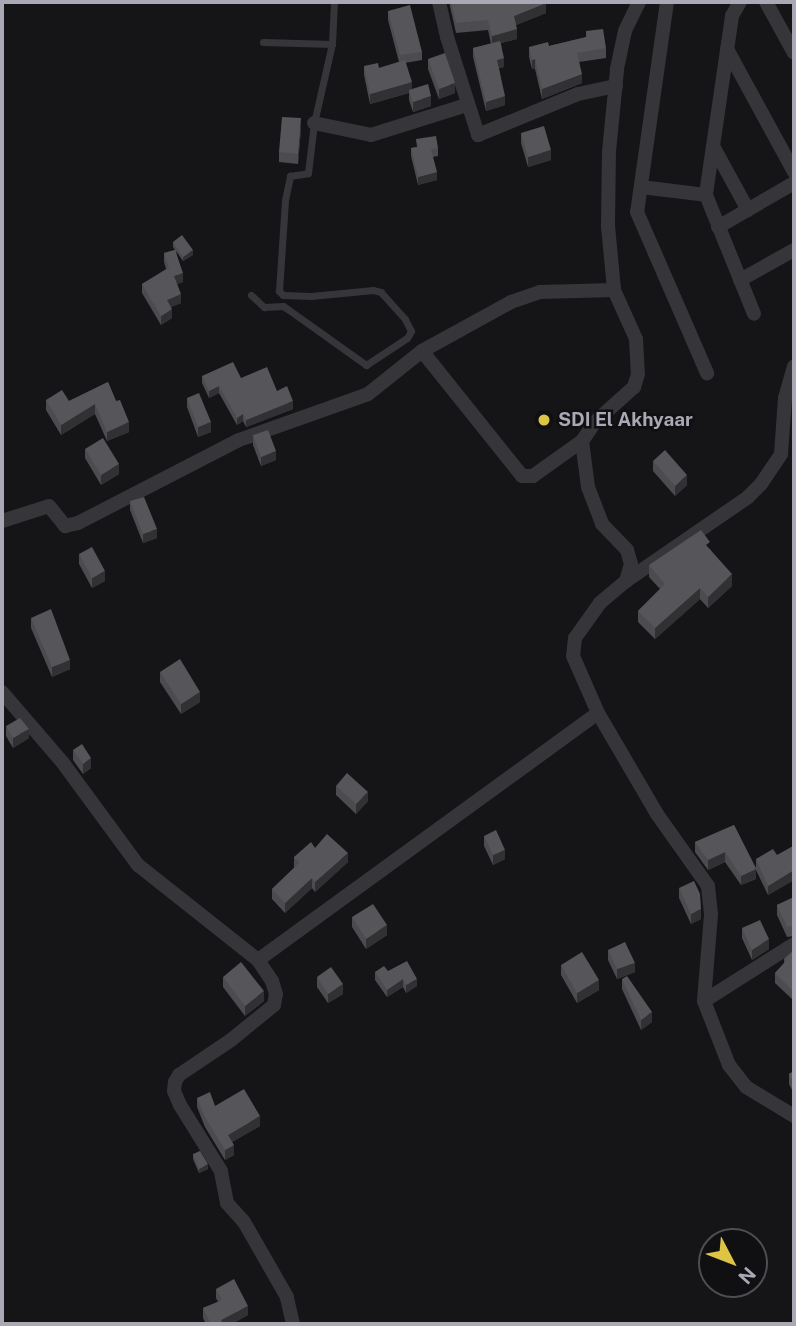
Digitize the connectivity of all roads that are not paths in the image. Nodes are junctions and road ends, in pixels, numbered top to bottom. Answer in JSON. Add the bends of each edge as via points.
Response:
{"nodes":[{"id":1,"x":334,"y":2,"type":"edge"},
{"id":2,"x":439,"y":2,"type":"edge"},
{"id":3,"x":639,"y":2,"type":"edge"},
{"id":4,"x":667,"y":2,"type":"edge"},
{"id":5,"x":740,"y":2,"type":"edge"},
{"id":6,"x":766,"y":2,"type":"edge"},
{"id":7,"x":263,"y":42,"type":"dead end"},
{"id":8,"x":331,"y":44,"type":"junction"},
{"id":9,"x":727,"y":49,"type":"junction"},
{"id":10,"x":794,"y":53,"type":"edge"},
{"id":11,"x":615,"y":86,"type":"junction"},
{"id":12,"x":467,"y":105,"type":"junction"},
{"id":13,"x":314,"y":123,"type":"junction"},
{"id":14,"x":713,"y":146,"type":"junction"},
{"id":15,"x":794,"y":172,"type":"edge"},
{"id":16,"x":794,"y":183,"type":"edge"},
{"id":17,"x":641,"y":187,"type":"junction"},
{"id":18,"x":706,"y":195,"type":"junction"},
{"id":19,"x":748,"y":210,"type":"junction"},
{"id":20,"x":718,"y":227,"type":"junction"},
{"id":21,"x":794,"y":250,"type":"edge"},
{"id":22,"x":740,"y":280,"type":"junction"},
{"id":23,"x":614,"y":289,"type":"junction"},
{"id":24,"x":251,"y":295,"type":"dead end"},
{"id":25,"x":754,"y":314,"type":"dead end"},
{"id":26,"x":422,"y":351,"type":"junction"},
{"id":27,"x":794,"y":366,"type":"edge"},
{"id":28,"x":708,"y":373,"type":"dead end"},
{"id":29,"x":582,"y":441,"type":"junction"},
{"id":30,"x":2,"y":520,"type":"edge"},
{"id":31,"x":626,"y":581,"type":"junction"},
{"id":32,"x":2,"y":692,"type":"edge"},
{"id":33,"x":598,"y":713,"type":"junction"},
{"id":34,"x":794,"y":944,"type":"edge"},
{"id":35,"x":258,"y":960,"type":"junction"},
{"id":36,"x":704,"y":1001,"type":"junction"},
{"id":37,"x":794,"y":1116,"type":"edge"},
{"id":38,"x":293,"y":1324,"type":"edge"}],
"edges":[{"from":1,"to":8,"type":"lane"},
{"from":2,"to":12,"type":"street"},
{"from":3,"to":11,"type":"street","via":[[625,31]]},
{"from":4,"to":17,"type":"street"},
{"from":5,"to":9,"type":"street","via":[[732,16]]},
{"from":6,"to":10,"type":"street"},
{"from":7,"to":8,"type":"lane"},
{"from":8,"to":13,"type":"lane"},
{"from":9,"to":14,"type":"street"},
{"from":9,"to":15,"type":"street"},
{"from":11,"to":12,"type":"street","via":[[578,94],[478,135]]},
{"from":11,"to":23,"type":"street","via":[[608,226]]},
{"from":12,"to":13,"type":"street","via":[[371,135]]},
{"from":13,"to":24,"type":"lane","via":[[308,173],[290,176],[279,291],[311,296],[373,290],[391,302],[411,331],[366,365],[283,306],[264,307]]},
{"from":14,"to":18,"type":"street"},
{"from":14,"to":19,"type":"street"},
{"from":16,"to":19,"type":"street"},
{"from":17,"to":18,"type":"street"},
{"from":17,"to":28,"type":"street","via":[[637,212]]},
{"from":18,"to":20,"type":"street"},
{"from":19,"to":20,"type":"street"},
{"from":20,"to":22,"type":"street"},
{"from":21,"to":22,"type":"street"},
{"from":22,"to":25,"type":"street"},
{"from":23,"to":26,"type":"street","via":[[540,292],[511,302]]},
{"from":23,"to":29,"type":"street","via":[[636,339],[638,374],[634,387],[595,422]]},
{"from":26,"to":29,"type":"street","via":[[522,476],[533,476]]},
{"from":26,"to":30,"type":"street","via":[[368,394],[239,440],[78,523],[65,526],[50,506]]},
{"from":27,"to":31,"type":"street","via":[[785,398],[781,454],[761,484]]},
{"from":29,"to":31,"type":"street","via":[[588,487],[602,524],[627,550],[631,564]]},
{"from":31,"to":33,"type":"street","via":[[600,603],[572,645]]},
{"from":32,"to":35,"type":"street","via":[[63,763],[138,865]]},
{"from":33,"to":35,"type":"street"},
{"from":33,"to":36,"type":"street","via":[[657,814],[708,886],[711,915]]},
{"from":34,"to":36,"type":"street"},
{"from":35,"to":38,"type":"street","via":[[272,981],[274,1006],[179,1074],[174,1091],[217,1163],[227,1203],[244,1223],[287,1297]]},
{"from":36,"to":37,"type":"street","via":[[715,1035],[737,1076],[760,1097]]}]}
